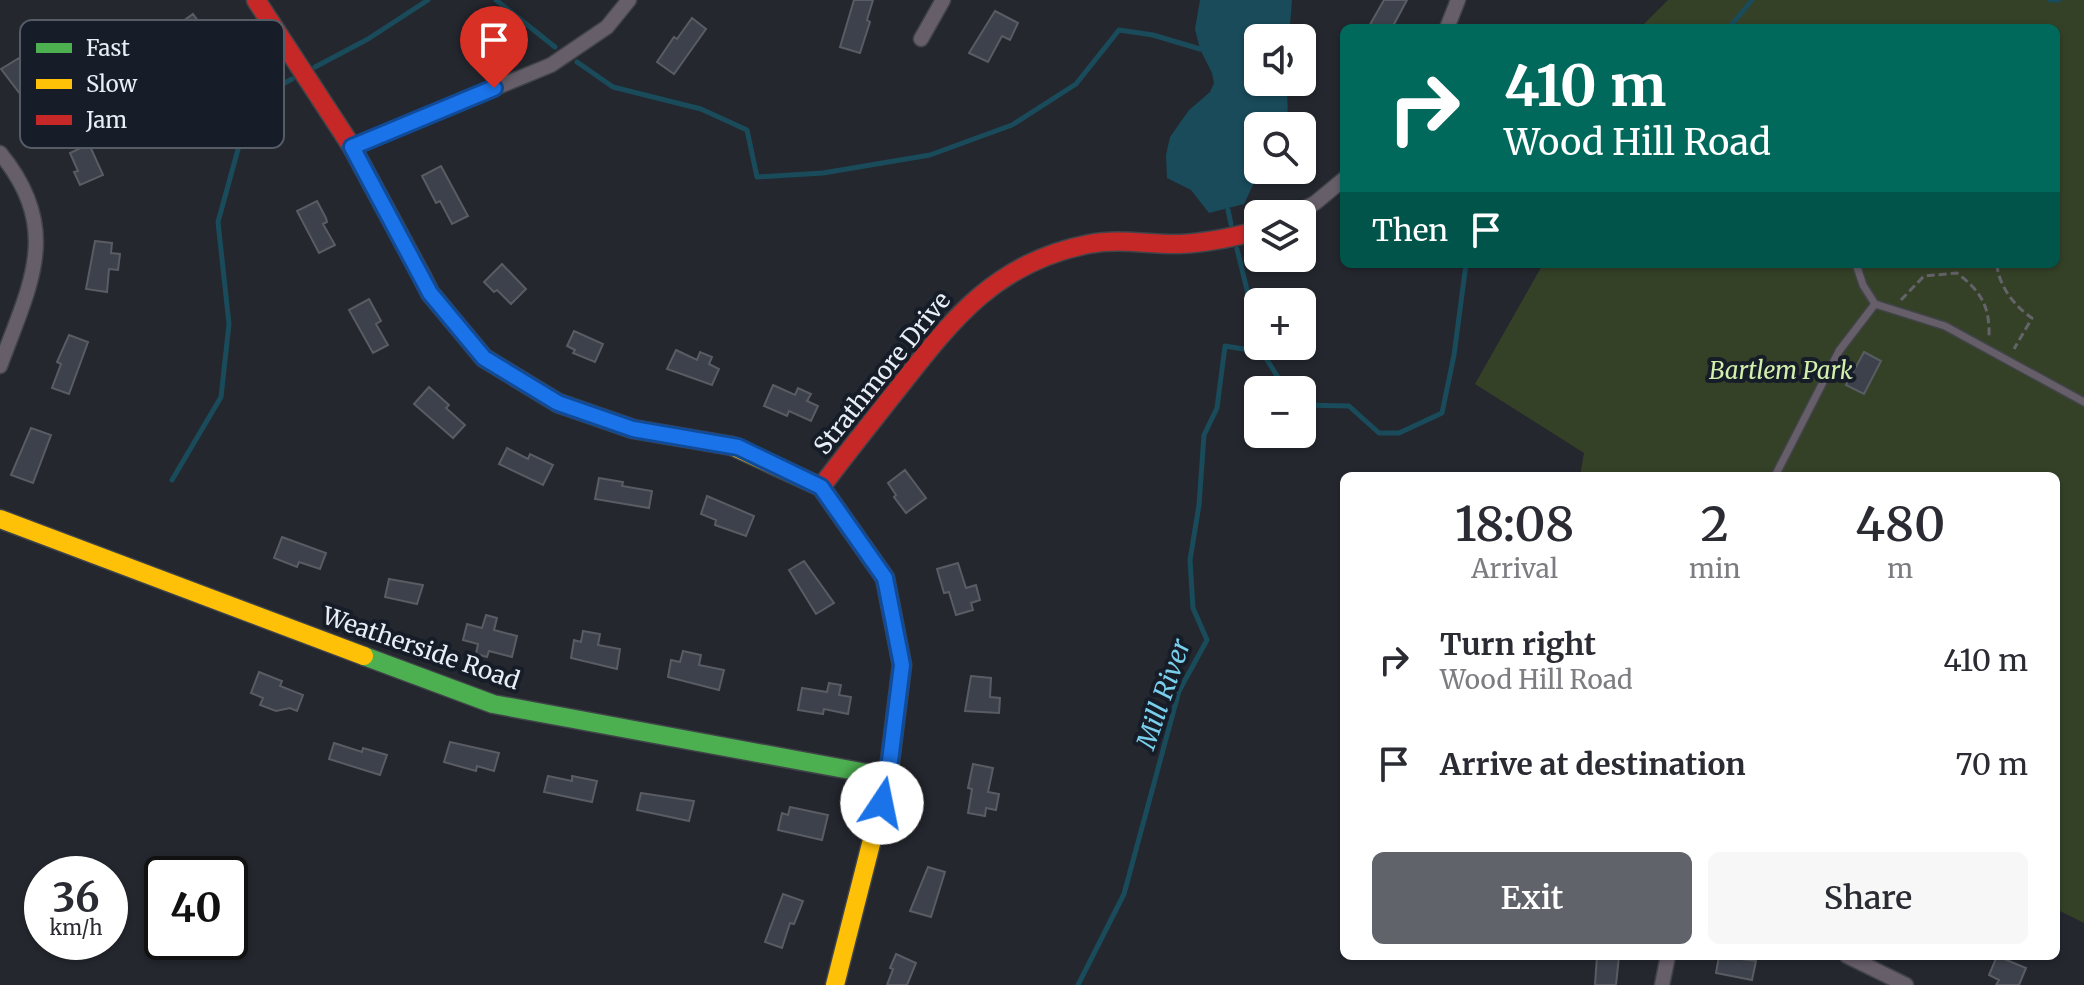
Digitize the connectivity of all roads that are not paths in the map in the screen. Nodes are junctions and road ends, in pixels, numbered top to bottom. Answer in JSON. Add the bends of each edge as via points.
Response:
{"nodes":[{"id":1,"x":256,"y":0,"type":"edge"},
{"id":2,"x":629,"y":0,"type":"edge"},
{"id":3,"x":943,"y":0,"type":"edge"},
{"id":4,"x":1458,"y":0,"type":"edge"},
{"id":5,"x":269,"y":20,"type":"edge"},
{"id":6,"x":1449,"y":24,"type":"edge"},
{"id":7,"x":921,"y":39,"type":"dead end"},
{"id":8,"x":284,"y":43,"type":"edge"},
{"id":9,"x":352,"y":147,"type":"junction"},
{"id":10,"x":0,"y":153,"type":"edge"},
{"id":11,"x":1340,"y":182,"type":"edge"},
{"id":12,"x":1316,"y":202,"type":"edge"},
{"id":13,"x":1244,"y":234,"type":"edge"},
{"id":14,"x":1857,"y":268,"type":"edge"},
{"id":15,"x":1875,"y":304,"type":"junction"},
{"id":16,"x":0,"y":366,"type":"edge"},
{"id":17,"x":2084,"y":402,"type":"edge"},
{"id":18,"x":1777,"y":472,"type":"edge"},
{"id":19,"x":821,"y":487,"type":"junction"},
{"id":20,"x":0,"y":519,"type":"edge"},
{"id":21,"x":888,"y":777,"type":"junction"},
{"id":22,"x":1667,"y":960,"type":"edge"},
{"id":23,"x":1855,"y":960,"type":"edge"},
{"id":24,"x":835,"y":985,"type":"edge"},
{"id":25,"x":1662,"y":985,"type":"edge"},
{"id":26,"x":1906,"y":985,"type":"edge"}],
"edges":[{"from":1,"to":5,"type":"street"},
{"from":2,"to":9,"type":"street","via":[[607,27],[551,65]]},
{"from":3,"to":7,"type":"street"},
{"from":4,"to":6,"type":"street"},
{"from":8,"to":9,"type":"street"},
{"from":9,"to":19,"type":"street","via":[[430,293],[484,358],[558,403],[633,429],[738,447]]},
{"from":10,"to":16,"type":"street","via":[[35,214],[36,230],[35,264]]},
{"from":11,"to":12,"type":"street"},
{"from":13,"to":19,"type":"street","name":"Strathmore Drive","via":[[1179,244],[1090,244],[1045,256],[1000,279],[934,342]]},
{"from":14,"to":15,"type":"lane"},
{"from":15,"to":17,"type":"lane","via":[[1945,326]]},
{"from":15,"to":18,"type":"lane","via":[[1839,351]]},
{"from":19,"to":21,"type":"street","via":[[885,578],[902,665]]},
{"from":20,"to":21,"type":"street","name":"Weatherside Road","via":[[493,704]]},
{"from":21,"to":24,"type":"street"},
{"from":22,"to":25,"type":"street"},
{"from":23,"to":26,"type":"street"}]}
